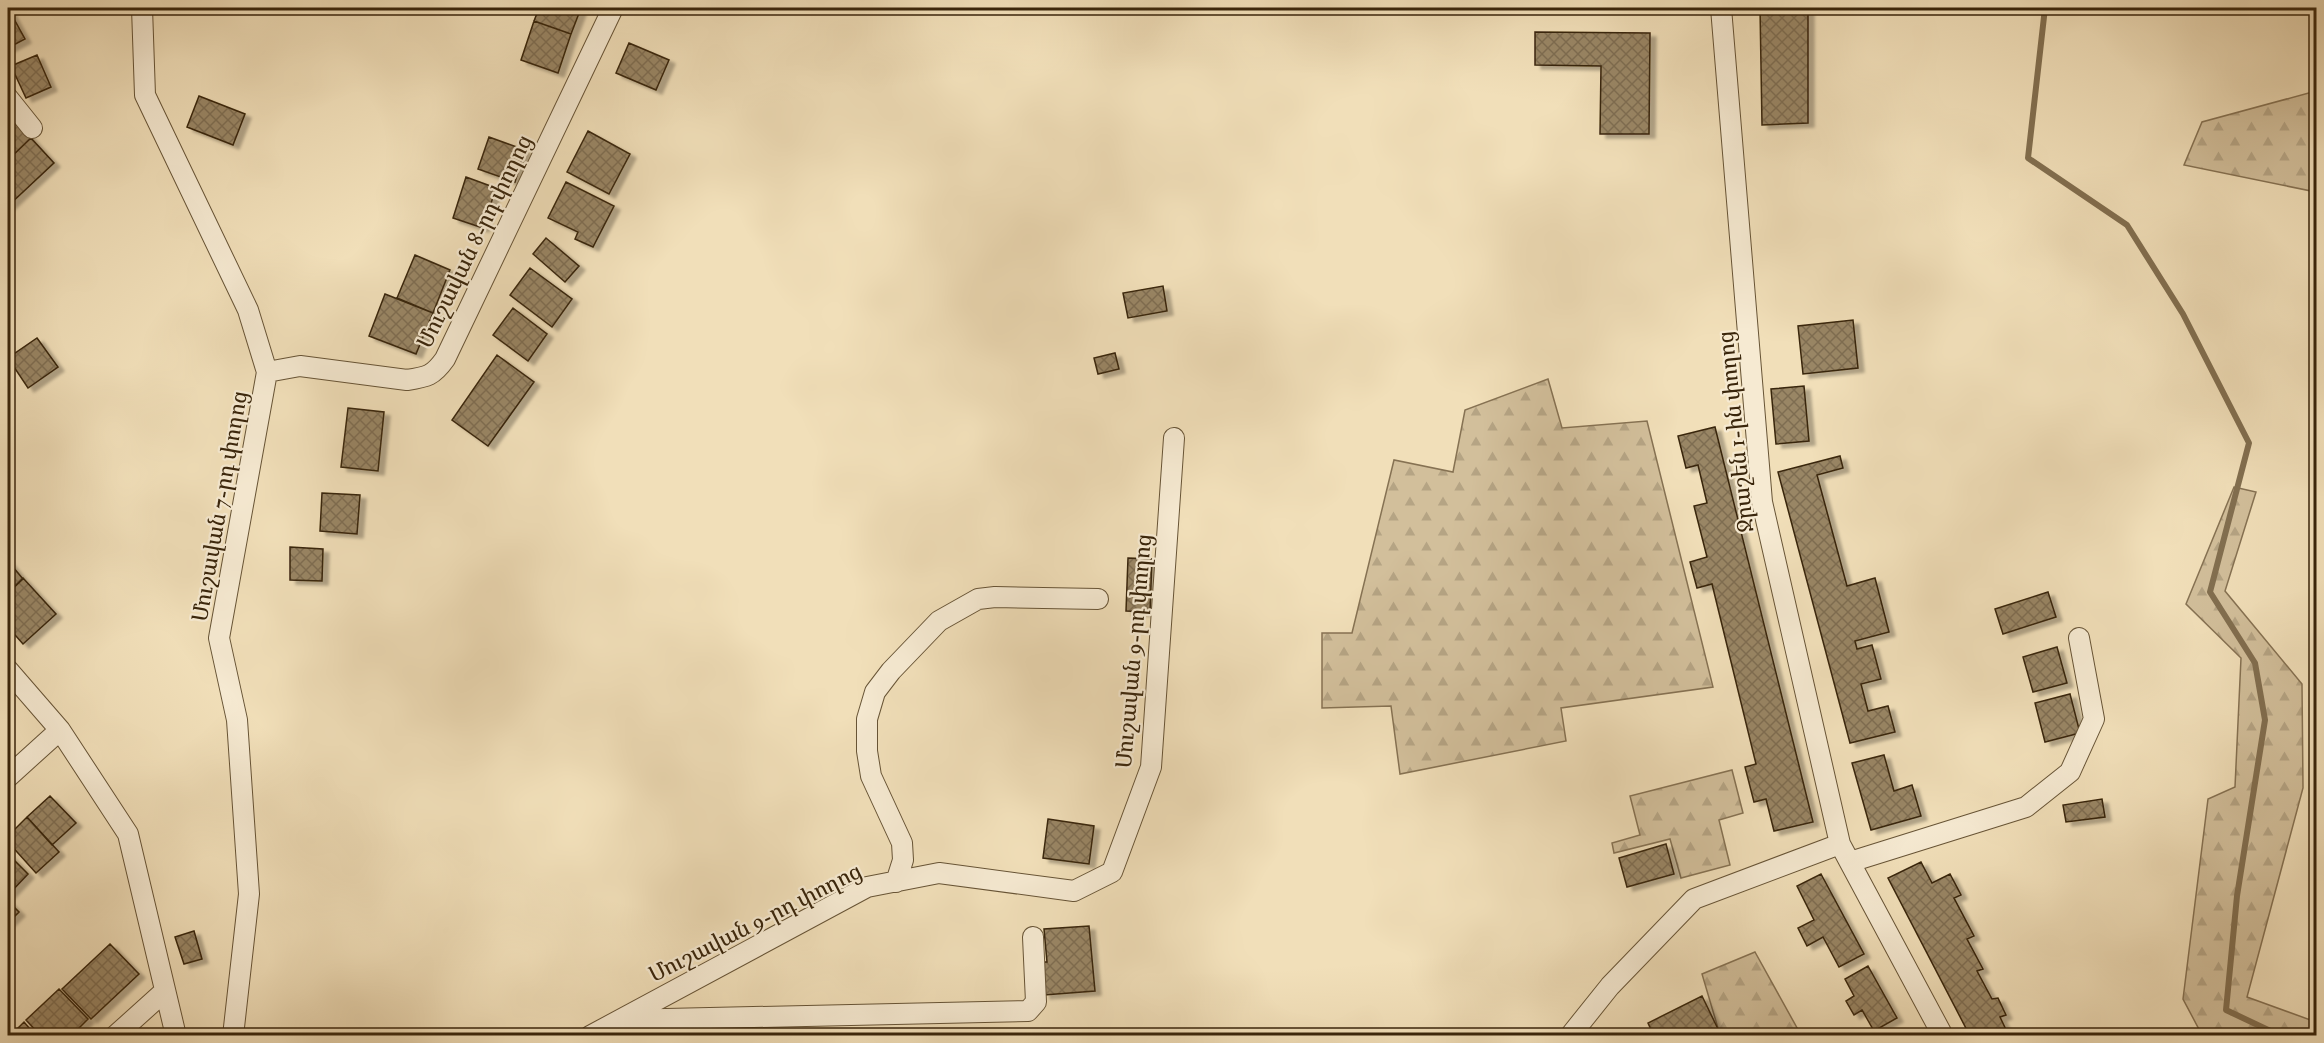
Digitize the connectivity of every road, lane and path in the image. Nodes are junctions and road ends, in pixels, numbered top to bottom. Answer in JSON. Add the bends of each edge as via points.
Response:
{"nodes":[{"id":1,"x":142,"y":8,"type":"edge"},
{"id":2,"x":614,"y":8,"type":"edge"},
{"id":3,"x":1721,"y":8,"type":"edge"},
{"id":4,"x":8,"y":98,"type":"edge"},
{"id":5,"x":32,"y":128,"type":"dead end"},
{"id":6,"x":267,"y":372,"type":"junction"},
{"id":7,"x":1174,"y":438,"type":"dead end"},
{"id":8,"x":1098,"y":599,"type":"dead end"},
{"id":9,"x":2079,"y":638,"type":"dead end"},
{"id":10,"x":8,"y":670,"type":"edge"},
{"id":11,"x":60,"y":730,"type":"junction"},
{"id":12,"x":8,"y":777,"type":"edge"},
{"id":13,"x":1840,"y":844,"type":"junction"},
{"id":14,"x":1850,"y":862,"type":"junction"},
{"id":15,"x":896,"y":882,"type":"junction"},
{"id":16,"x":1033,"y":937,"type":"dead end"},
{"id":17,"x":165,"y":991,"type":"junction"},
{"id":18,"x":619,"y":1020,"type":"junction"},
{"id":19,"x":115,"y":1035,"type":"edge"},
{"id":20,"x":176,"y":1035,"type":"edge"},
{"id":21,"x":233,"y":1035,"type":"edge"},
{"id":22,"x":590,"y":1035,"type":"edge"},
{"id":23,"x":1570,"y":1035,"type":"edge"},
{"id":24,"x":1943,"y":1035,"type":"edge"}],
"edges":[{"from":1,"to":6,"type":"street","name":"Մուշավան 7-րդ փողոց","via":[[146,95],[248,310]]},
{"from":2,"to":6,"type":"street","name":"Մուշավան 8-րդ փողոց","via":[[436,372],[407,380],[300,366]]},
{"from":3,"to":13,"type":"street","name":"Ջրաշեն 1-ին փողոց","via":[[1762,502]]},
{"from":4,"to":5,"type":"street"},
{"from":6,"to":21,"type":"street","name":"Մուշավան 7-րդ փողոց","via":[[219,638],[237,720],[249,894]]},
{"from":7,"to":15,"type":"street","name":"Մուշավան 9-րդ փողոց","via":[[1151,767],[1112,872],[1074,891],[939,873]]},
{"from":8,"to":15,"type":"street","via":[[978,599],[939,621],[875,692],[867,719],[867,751],[872,776],[902,843],[903,860]]},
{"from":9,"to":14,"type":"street","via":[[2094,719],[2070,772],[2026,807]]},
{"from":10,"to":11,"type":"street"},
{"from":11,"to":12,"type":"street"},
{"from":11,"to":17,"type":"street","via":[[128,834]]},
{"from":13,"to":14,"type":"street","name":"Ջրաշեն 1-ին փողոց"},
{"from":13,"to":23,"type":"street","via":[[1694,899],[1610,986]]},
{"from":14,"to":24,"type":"street","name":"Ջրաշեն 1-ին փողոց"},
{"from":15,"to":18,"type":"street","name":"Մուշավան 9-րդ փողոց","via":[[867,888]]},
{"from":16,"to":18,"type":"street","via":[[1036,1002],[1028,1011]]},
{"from":17,"to":19,"type":"street"},
{"from":17,"to":20,"type":"street"},
{"from":18,"to":22,"type":"street","name":"Մուշավան 9-րդ փողոց"}]}
